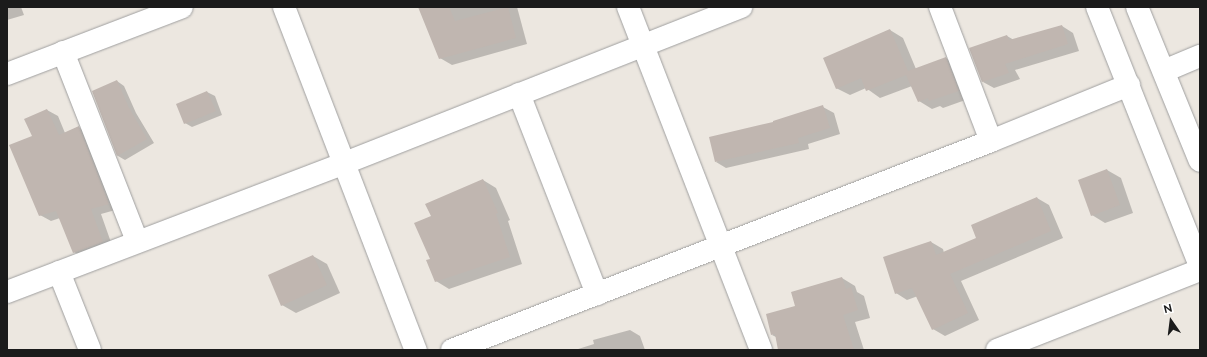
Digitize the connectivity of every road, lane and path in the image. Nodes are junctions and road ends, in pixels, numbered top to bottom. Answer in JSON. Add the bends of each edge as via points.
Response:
{"nodes":[{"id":1,"x":182,"y":7,"type":"edge"},
{"id":2,"x":284,"y":7,"type":"edge"},
{"id":3,"x":628,"y":7,"type":"edge"},
{"id":4,"x":740,"y":7,"type":"edge"},
{"id":5,"x":940,"y":7,"type":"edge"},
{"id":6,"x":1097,"y":7,"type":"edge"},
{"id":7,"x":1138,"y":7,"type":"edge"},
{"id":8,"x":643,"y":44,"type":"junction"},
{"id":9,"x":63,"y":52,"type":"junction"},
{"id":10,"x":1200,"y":56,"type":"edge"},
{"id":11,"x":1164,"y":71,"type":"junction"},
{"id":12,"x":7,"y":74,"type":"edge"},
{"id":13,"x":1129,"y":85,"type":"junction"},
{"id":14,"x":519,"y":94,"type":"junction"},
{"id":15,"x":991,"y":141,"type":"junction"},
{"id":16,"x":1200,"y":161,"type":"edge"},
{"id":17,"x":345,"y":163,"type":"junction"},
{"id":18,"x":137,"y":241,"type":"junction"},
{"id":19,"x":720,"y":246,"type":"junction"},
{"id":20,"x":1200,"y":266,"type":"edge"},
{"id":21,"x":1200,"y":270,"type":"edge"},
{"id":22,"x":60,"y":272,"type":"junction"},
{"id":23,"x":7,"y":292,"type":"edge"},
{"id":24,"x":596,"y":294,"type":"junction"},
{"id":25,"x":90,"y":350,"type":"edge"},
{"id":26,"x":416,"y":350,"type":"edge"},
{"id":27,"x":452,"y":350,"type":"edge"},
{"id":28,"x":761,"y":350,"type":"edge"},
{"id":29,"x":996,"y":350,"type":"edge"}],
"edges":[{"from":1,"to":9,"type":"street"},
{"from":2,"to":17,"type":"street"},
{"from":3,"to":8,"type":"street"},
{"from":4,"to":8,"type":"street"},
{"from":5,"to":15,"type":"street"},
{"from":6,"to":13,"type":"street"},
{"from":7,"to":11,"type":"street"},
{"from":8,"to":14,"type":"street"},
{"from":8,"to":19,"type":"street"},
{"from":9,"to":12,"type":"street"},
{"from":9,"to":18,"type":"street"},
{"from":10,"to":11,"type":"street"},
{"from":11,"to":16,"type":"street"},
{"from":13,"to":15,"type":"street"},
{"from":13,"to":20,"type":"street"},
{"from":14,"to":17,"type":"street"},
{"from":14,"to":24,"type":"street"},
{"from":15,"to":19,"type":"street"},
{"from":17,"to":18,"type":"street"},
{"from":17,"to":26,"type":"street"},
{"from":18,"to":22,"type":"street"},
{"from":19,"to":24,"type":"street"},
{"from":19,"to":28,"type":"street"},
{"from":21,"to":29,"type":"street"},
{"from":22,"to":23,"type":"street"},
{"from":22,"to":25,"type":"street"},
{"from":24,"to":27,"type":"street"}]}
